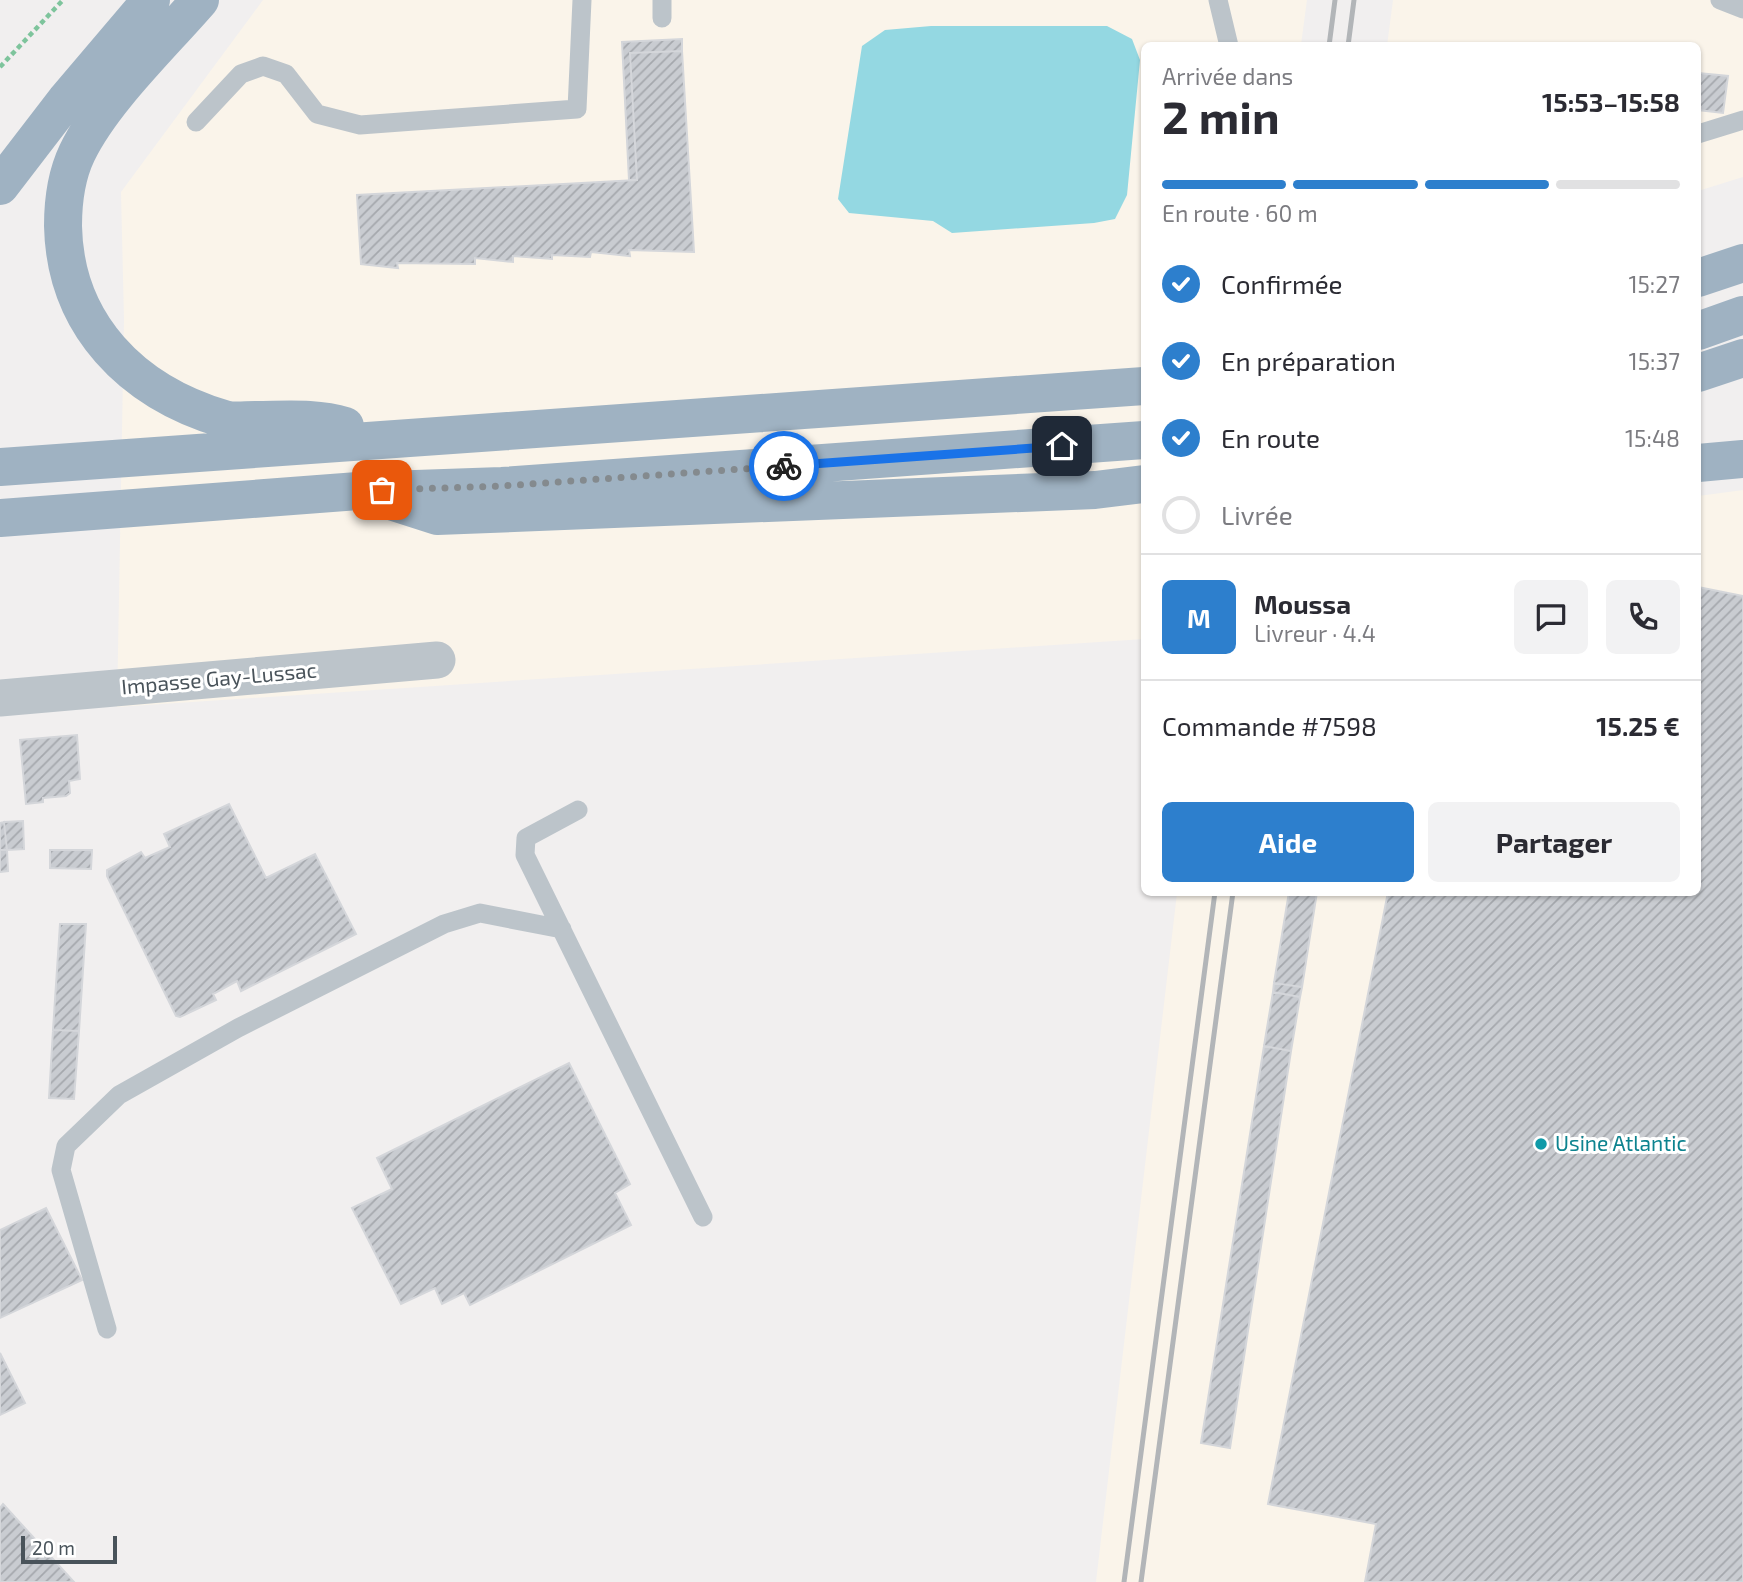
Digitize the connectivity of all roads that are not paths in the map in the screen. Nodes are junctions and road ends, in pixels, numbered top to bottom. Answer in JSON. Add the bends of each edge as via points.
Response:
{"nodes":[{"id":1,"x":151,"y":0,"type":"edge"},
{"id":2,"x":200,"y":0,"type":"edge"},
{"id":3,"x":582,"y":0,"type":"edge"},
{"id":4,"x":1218,"y":0,"type":"edge"},
{"id":5,"x":1720,"y":0,"type":"edge"},
{"id":6,"x":1743,"y":9,"type":"edge"},
{"id":7,"x":1228,"y":42,"type":"edge"},
{"id":8,"x":1743,"y":120,"type":"edge"},
{"id":9,"x":196,"y":122,"type":"dead end"},
{"id":10,"x":1701,"y":133,"type":"edge"},
{"id":11,"x":0,"y":186,"type":"edge"},
{"id":12,"x":1743,"y":263,"type":"edge"},
{"id":13,"x":1701,"y":277,"type":"edge"},
{"id":14,"x":1743,"y":315,"type":"edge"},
{"id":15,"x":1701,"y":330,"type":"edge"},
{"id":16,"x":1743,"y":358,"type":"edge"},
{"id":17,"x":1701,"y":372,"type":"edge"},
{"id":18,"x":1141,"y":386,"type":"edge"},
{"id":19,"x":384,"y":438,"type":"junction"},
{"id":20,"x":1141,"y":440,"type":"edge"},
{"id":21,"x":1743,"y":458,"type":"edge"},
{"id":22,"x":1701,"y":463,"type":"edge"},
{"id":23,"x":0,"y":467,"type":"edge"},
{"id":24,"x":1141,"y":484,"type":"edge"},
{"id":25,"x":1095,"y":489,"type":"junction"},
{"id":26,"x":358,"y":491,"type":"junction"},
{"id":27,"x":1141,"y":497,"type":"edge"},
{"id":28,"x":0,"y":518,"type":"edge"},
{"id":29,"x":437,"y":660,"type":"dead end"},
{"id":30,"x":0,"y":698,"type":"edge"},
{"id":31,"x":578,"y":810,"type":"dead end"},
{"id":32,"x":562,"y":929,"type":"junction"},
{"id":33,"x":703,"y":1217,"type":"dead end"},
{"id":34,"x":107,"y":1329,"type":"dead end"}],
"edges":[{"from":1,"to":11,"type":"highway"},
{"from":2,"to":19,"type":"highway","via":[[96,121],[76,155],[63,197],[63,241],[72,290],[97,336],[136,376],[181,404],[227,421],[322,419]]},
{"from":3,"to":9,"type":"lane","via":[[577,109],[360,125],[317,114],[286,74],[262,66],[242,74]]},
{"from":4,"to":7,"type":"lane"},
{"from":5,"to":6,"type":"lane"},
{"from":8,"to":10,"type":"lane"},
{"from":12,"to":13,"type":"highway"},
{"from":14,"to":15,"type":"highway"},
{"from":16,"to":17,"type":"highway"},
{"from":18,"to":19,"type":"highway"},
{"from":19,"to":23,"type":"highway"},
{"from":20,"to":26,"type":"highway","via":[[502,486]]},
{"from":21,"to":22,"type":"highway"},
{"from":24,"to":25,"type":"highway"},
{"from":25,"to":26,"type":"highway","via":[[437,516]]},
{"from":25,"to":27,"type":"highway"},
{"from":26,"to":28,"type":"highway"},
{"from":29,"to":30,"type":"street","name":"Impasse Gay-Lussac"},
{"from":31,"to":32,"type":"lane","via":[[526,838],[525,855]]},
{"from":32,"to":33,"type":"lane"},
{"from":32,"to":34,"type":"lane","via":[[480,913],[444,924],[119,1095],[66,1146],[61,1170]]}]}
